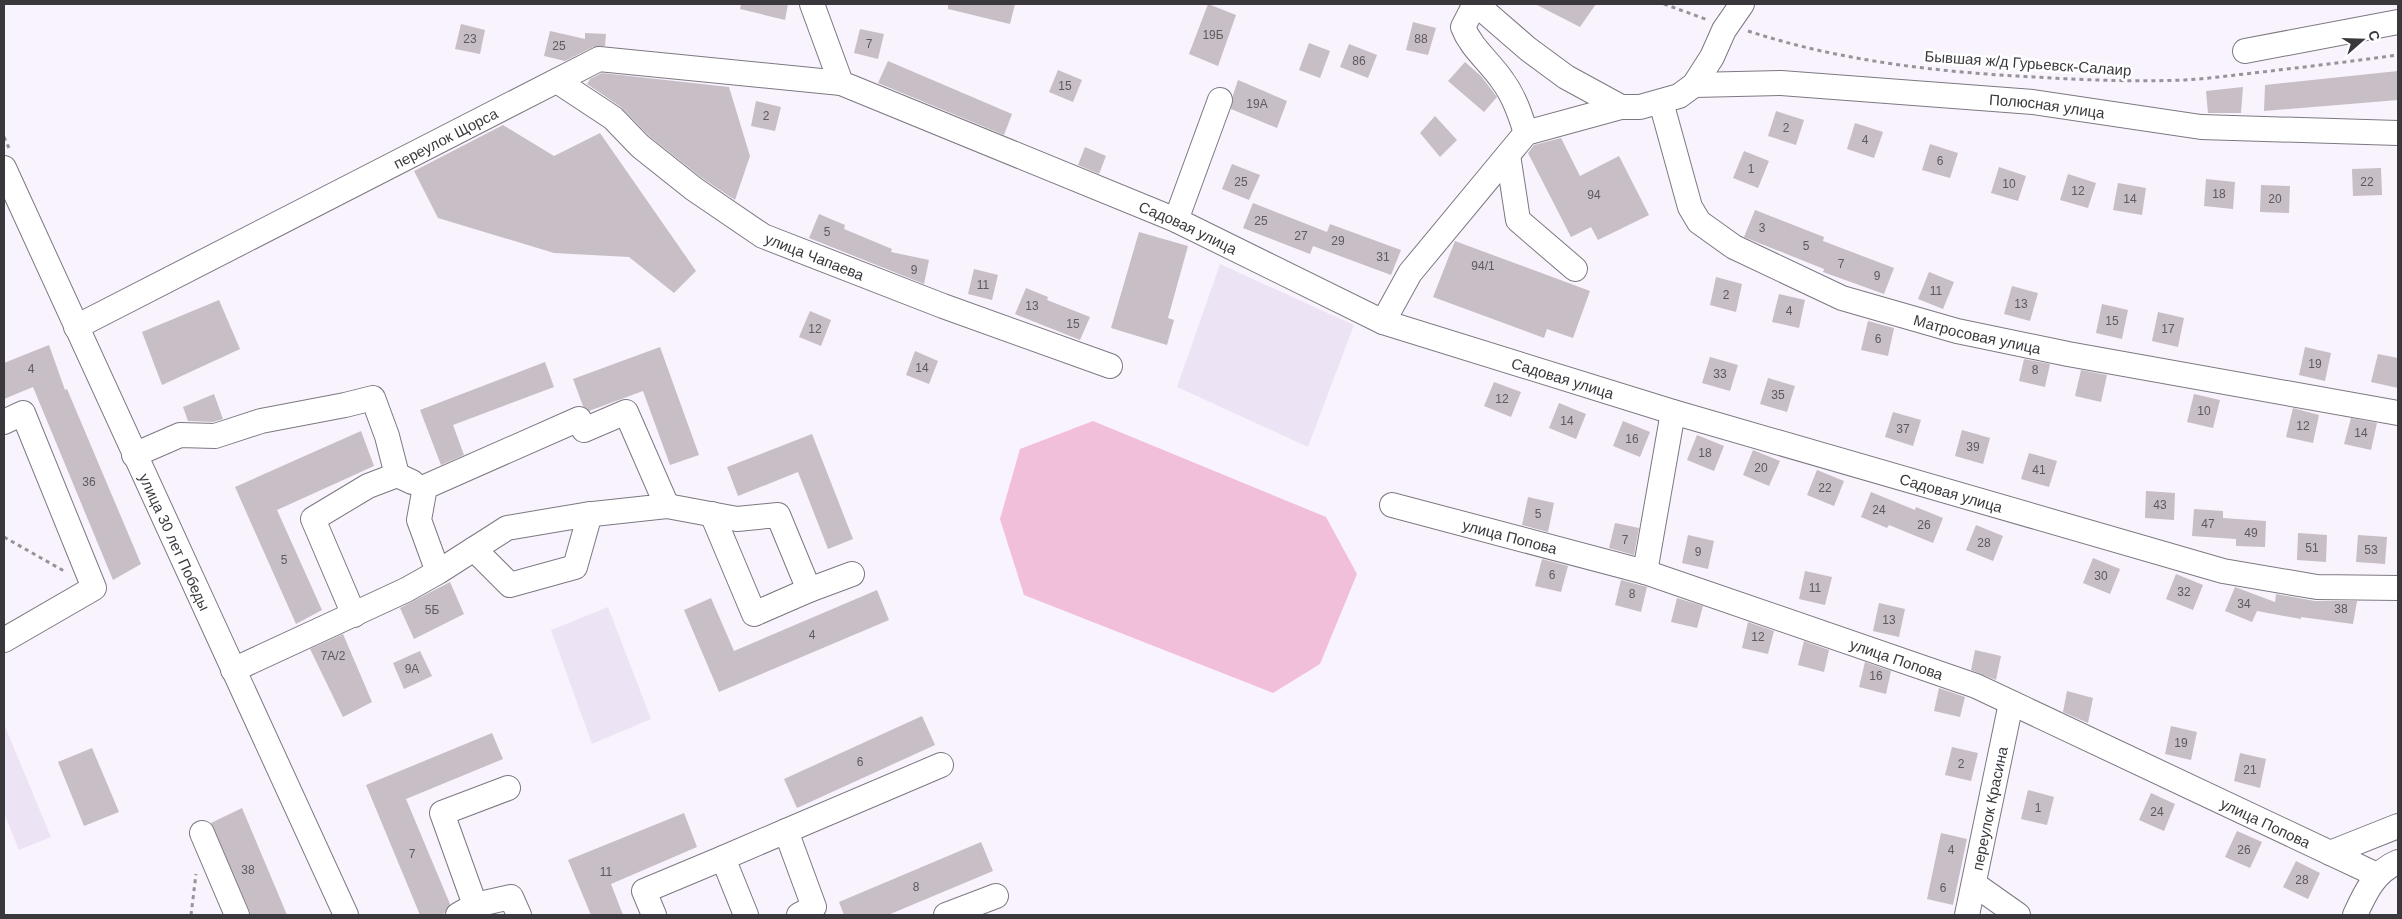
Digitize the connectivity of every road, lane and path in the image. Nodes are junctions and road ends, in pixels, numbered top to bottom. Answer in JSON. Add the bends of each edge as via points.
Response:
{"nodes":[{"id":1,"x":812,"y":4,"type":"edge"},
{"id":2,"x":1476,"y":4,"type":"edge"},
{"id":3,"x":1664,"y":4,"type":"edge"},
{"id":4,"x":1742,"y":4,"type":"edge"},
{"id":5,"x":2398,"y":22,"type":"edge"},
{"id":6,"x":1728,"y":25,"type":"junction"},
{"id":7,"x":2246,"y":51,"type":"dead end"},
{"id":8,"x":2398,"y":55,"type":"edge"},
{"id":9,"x":557,"y":81,"type":"junction"},
{"id":10,"x":842,"y":83,"type":"junction"},
{"id":11,"x":1694,"y":85,"type":"junction"},
{"id":12,"x":1220,"y":100,"type":"dead end"},
{"id":13,"x":1661,"y":102,"type":"junction"},
{"id":14,"x":1621,"y":107,"type":"junction"},
{"id":15,"x":1526,"y":133,"type":"junction"},
{"id":16,"x":2398,"y":133,"type":"edge"},
{"id":17,"x":1508,"y":155,"type":"junction"},
{"id":18,"x":4,"y":168,"type":"edge"},
{"id":19,"x":1176,"y":220,"type":"junction"},
{"id":20,"x":1576,"y":269,"type":"dead end"},
{"id":21,"x":1383,"y":322,"type":"junction"},
{"id":22,"x":76,"y":327,"type":"junction"},
{"id":23,"x":1110,"y":366,"type":"dead end"},
{"id":24,"x":1673,"y":412,"type":"junction"},
{"id":25,"x":2398,"y":413,"type":"edge"},
{"id":26,"x":4,"y":422,"type":"edge"},
{"id":27,"x":134,"y":455,"type":"junction"},
{"id":28,"x":397,"y":475,"type":"junction"},
{"id":29,"x":425,"y":487,"type":"junction"},
{"id":30,"x":1392,"y":505,"type":"dead end"},
{"id":31,"x":667,"y":506,"type":"junction"},
{"id":32,"x":590,"y":514,"type":"junction"},
{"id":33,"x":712,"y":514,"type":"junction"},
{"id":34,"x":4,"y":536,"type":"edge"},
{"id":35,"x":474,"y":549,"type":"junction"},
{"id":36,"x":438,"y":572,"type":"junction"},
{"id":37,"x":1645,"y":572,"type":"junction"},
{"id":38,"x":852,"y":574,"type":"dead end"},
{"id":39,"x":94,"y":588,"type":"junction"},
{"id":40,"x":2398,"y":588,"type":"edge"},
{"id":41,"x":809,"y":590,"type":"junction"},
{"id":42,"x":354,"y":615,"type":"junction"},
{"id":43,"x":4,"y":640,"type":"edge"},
{"id":44,"x":233,"y":670,"type":"junction"},
{"id":45,"x":2011,"y":703,"type":"junction"},
{"id":46,"x":941,"y":765,"type":"dead end"},
{"id":47,"x":508,"y":788,"type":"dead end"},
{"id":48,"x":2398,"y":826,"type":"edge"},
{"id":49,"x":786,"y":831,"type":"junction"},
{"id":50,"x":202,"y":832,"type":"dead end"},
{"id":51,"x":2330,"y":854,"type":"junction"},
{"id":52,"x":723,"y":858,"type":"junction"},
{"id":53,"x":2398,"y":862,"type":"edge"},
{"id":54,"x":2377,"y":875,"type":"junction"},
{"id":55,"x":1974,"y":884,"type":"junction"},
{"id":56,"x":996,"y":896,"type":"dead end"},
{"id":57,"x":467,"y":910,"type":"edge"},
{"id":58,"x":237,"y":915,"type":"edge"},
{"id":59,"x":346,"y":915,"type":"edge"},
{"id":60,"x":519,"y":915,"type":"edge"},
{"id":61,"x":654,"y":915,"type":"edge"},
{"id":62,"x":746,"y":915,"type":"edge"},
{"id":63,"x":799,"y":915,"type":"edge"},
{"id":64,"x":946,"y":915,"type":"edge"},
{"id":65,"x":1967,"y":915,"type":"edge"},
{"id":66,"x":2018,"y":915,"type":"edge"},
{"id":67,"x":2355,"y":915,"type":"edge"}],
"edges":[{"from":1,"to":10,"type":"street"},
{"from":2,"to":14,"type":"street","via":[[1566,77]]},
{"from":2,"to":15,"type":"street","via":[[1463,26],[1468,40],[1503,80]]},
{"from":3,"to":6,"type":"path","name":"Бывшая ж/д Гурьевск-Салаир"},
{"from":4,"to":6,"type":"street"},
{"from":5,"to":7,"type":"street"},
{"from":6,"to":8,"type":"path","name":"Бывшая ж/д Гурьевск-Салаир","via":[[1784,42],[1869,61],[2062,79],[2186,80]]},
{"from":6,"to":11,"type":"street"},
{"from":9,"to":10,"type":"street","name":"переулок Щорса","via":[[599,59]]},
{"from":9,"to":22,"type":"street","name":"переулок Щорса"},
{"from":9,"to":23,"type":"street","name":"улица Чапаева","via":[[613,118],[640,146],[694,189],[762,236]]},
{"from":10,"to":19,"type":"street","name":"Садовая улица"},
{"from":11,"to":13,"type":"street"},
{"from":11,"to":16,"type":"street","name":"Полюсная улица","via":[[1781,83],[2033,102],[2200,128]]},
{"from":12,"to":19,"type":"street"},
{"from":13,"to":14,"type":"street"},
{"from":13,"to":25,"type":"street","name":"Матросовая улица","via":[[1690,207],[1699,222],[1734,247],[1842,298],[1957,331],[2068,354]]},
{"from":14,"to":15,"type":"street"},
{"from":15,"to":17,"type":"street"},
{"from":17,"to":20,"type":"street","via":[[1518,220]]},
{"from":17,"to":21,"type":"street","via":[[1410,273]]},
{"from":18,"to":22,"type":"street","name":"улица 30 лет Победы"},
{"from":19,"to":21,"type":"street","name":"Садовая улица"},
{"from":21,"to":24,"type":"street","name":"Садовая улица"},
{"from":22,"to":27,"type":"street","name":"улица 30 лет Победы"},
{"from":24,"to":37,"type":"street"},
{"from":24,"to":40,"type":"street","name":"Садовая улица","via":[[2223,571],[2317,587]]},
{"from":26,"to":39,"type":"street","via":[[23,413]]},
{"from":27,"to":28,"type":"street","via":[[180,434],[215,436],[260,421],[373,398]]},
{"from":27,"to":44,"type":"street","name":"улица 30 лет Победы"},
{"from":28,"to":29,"type":"street"},
{"from":28,"to":42,"type":"street","via":[[368,486],[313,519]]},
{"from":29,"to":31,"type":"street","via":[[579,419],[584,430],[626,412]]},
{"from":29,"to":36,"type":"street","via":[[419,520]]},
{"from":30,"to":37,"type":"street","name":"улица Попова"},
{"from":31,"to":32,"type":"street"},
{"from":31,"to":33,"type":"street"},
{"from":32,"to":35,"type":"street","via":[[507,528]]},
{"from":32,"to":35,"type":"street","via":[[575,567],[510,586]]},
{"from":33,"to":41,"type":"street","via":[[737,519],[778,515]]},
{"from":33,"to":41,"type":"street","via":[[754,614]]},
{"from":34,"to":39,"type":"path"},
{"from":35,"to":36,"type":"street"},
{"from":36,"to":42,"type":"street"},
{"from":37,"to":45,"type":"street","name":"улица Попова","via":[[1976,686]]},
{"from":38,"to":41,"type":"street"},
{"from":39,"to":43,"type":"street"},
{"from":42,"to":44,"type":"street"},
{"from":44,"to":59,"type":"street","name":"улица 30 лет Победы"},
{"from":45,"to":51,"type":"street","name":"улица Попова"},
{"from":45,"to":55,"type":"street","name":"переулок Красина"},
{"from":46,"to":49,"type":"street"},
{"from":47,"to":57,"type":"street","via":[[442,814]]},
{"from":48,"to":51,"type":"street"},
{"from":49,"to":52,"type":"street"},
{"from":49,"to":63,"type":"street","via":[[814,908]]},
{"from":50,"to":58,"type":"street"},
{"from":51,"to":54,"type":"street","name":"улица Попова"},
{"from":52,"to":61,"type":"street","via":[[644,891]]},
{"from":52,"to":62,"type":"street"},
{"from":53,"to":54,"type":"street"},
{"from":54,"to":67,"type":"street"},
{"from":55,"to":65,"type":"street","name":"переулок Красина"},
{"from":55,"to":66,"type":"street"},
{"from":56,"to":64,"type":"street"},
{"from":57,"to":60,"type":"street","via":[[511,897]]}]}
